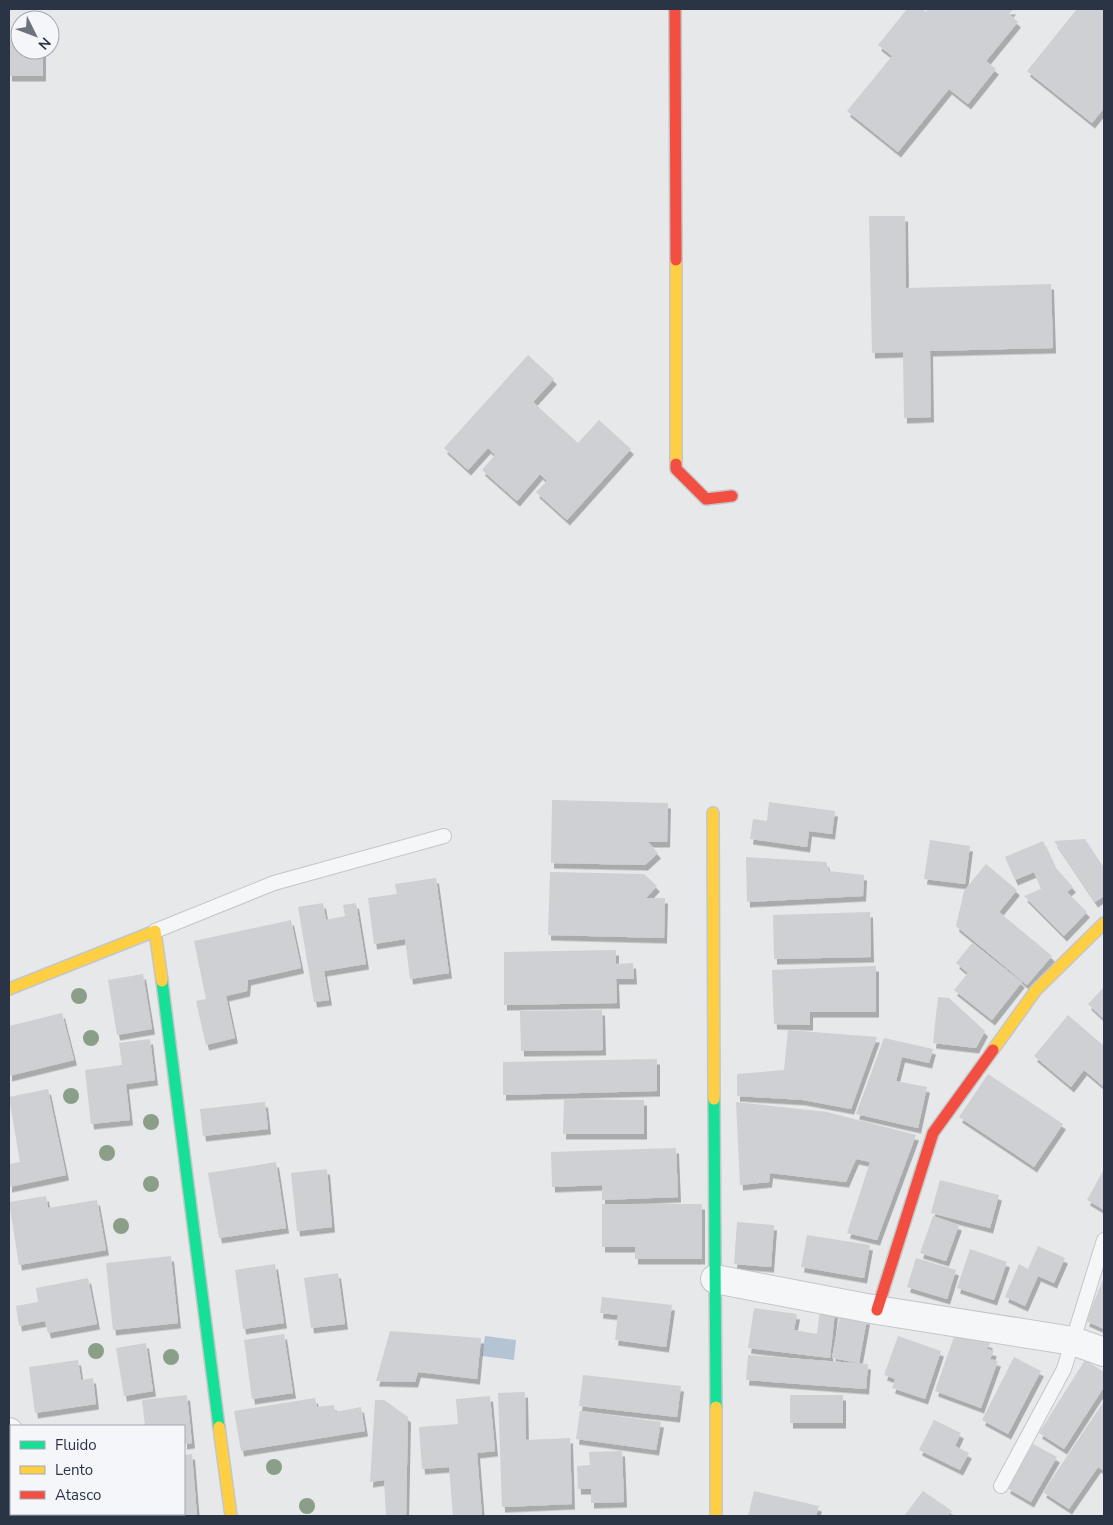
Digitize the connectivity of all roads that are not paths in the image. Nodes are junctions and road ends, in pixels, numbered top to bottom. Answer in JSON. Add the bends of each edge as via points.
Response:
{"nodes":[{"id":1,"x":675,"y":9,"type":"edge"},
{"id":2,"x":732,"y":496,"type":"dead end"},
{"id":3,"x":714,"y":814,"type":"dead end"},
{"id":4,"x":444,"y":836,"type":"dead end"},
{"id":5,"x":1104,"y":923,"type":"edge"},
{"id":6,"x":154,"y":931,"type":"junction"},
{"id":7,"x":9,"y":989,"type":"edge"},
{"id":8,"x":1104,"y":1240,"type":"edge"},
{"id":9,"x":715,"y":1279,"type":"junction"},
{"id":10,"x":877,"y":1310,"type":"junction"},
{"id":11,"x":1073,"y":1341,"type":"junction"},
{"id":12,"x":1104,"y":1352,"type":"edge"},
{"id":13,"x":1001,"y":1486,"type":"dead end"},
{"id":14,"x":232,"y":1516,"type":"edge"},
{"id":15,"x":716,"y":1516,"type":"edge"}],
"edges":[{"from":1,"to":2,"type":"street","via":[[676,469],[706,499]]},
{"from":3,"to":9,"type":"street"},
{"from":4,"to":6,"type":"lane","via":[[274,883]]},
{"from":5,"to":10,"type":"street","via":[[1036,990],[933,1133]]},
{"from":6,"to":7,"type":"street"},
{"from":6,"to":14,"type":"street"},
{"from":8,"to":11,"type":"lane"},
{"from":9,"to":10,"type":"street"},
{"from":9,"to":15,"type":"street"},
{"from":10,"to":11,"type":"street"},
{"from":11,"to":12,"type":"street"},
{"from":11,"to":13,"type":"lane","via":[[1064,1369]]}]}
